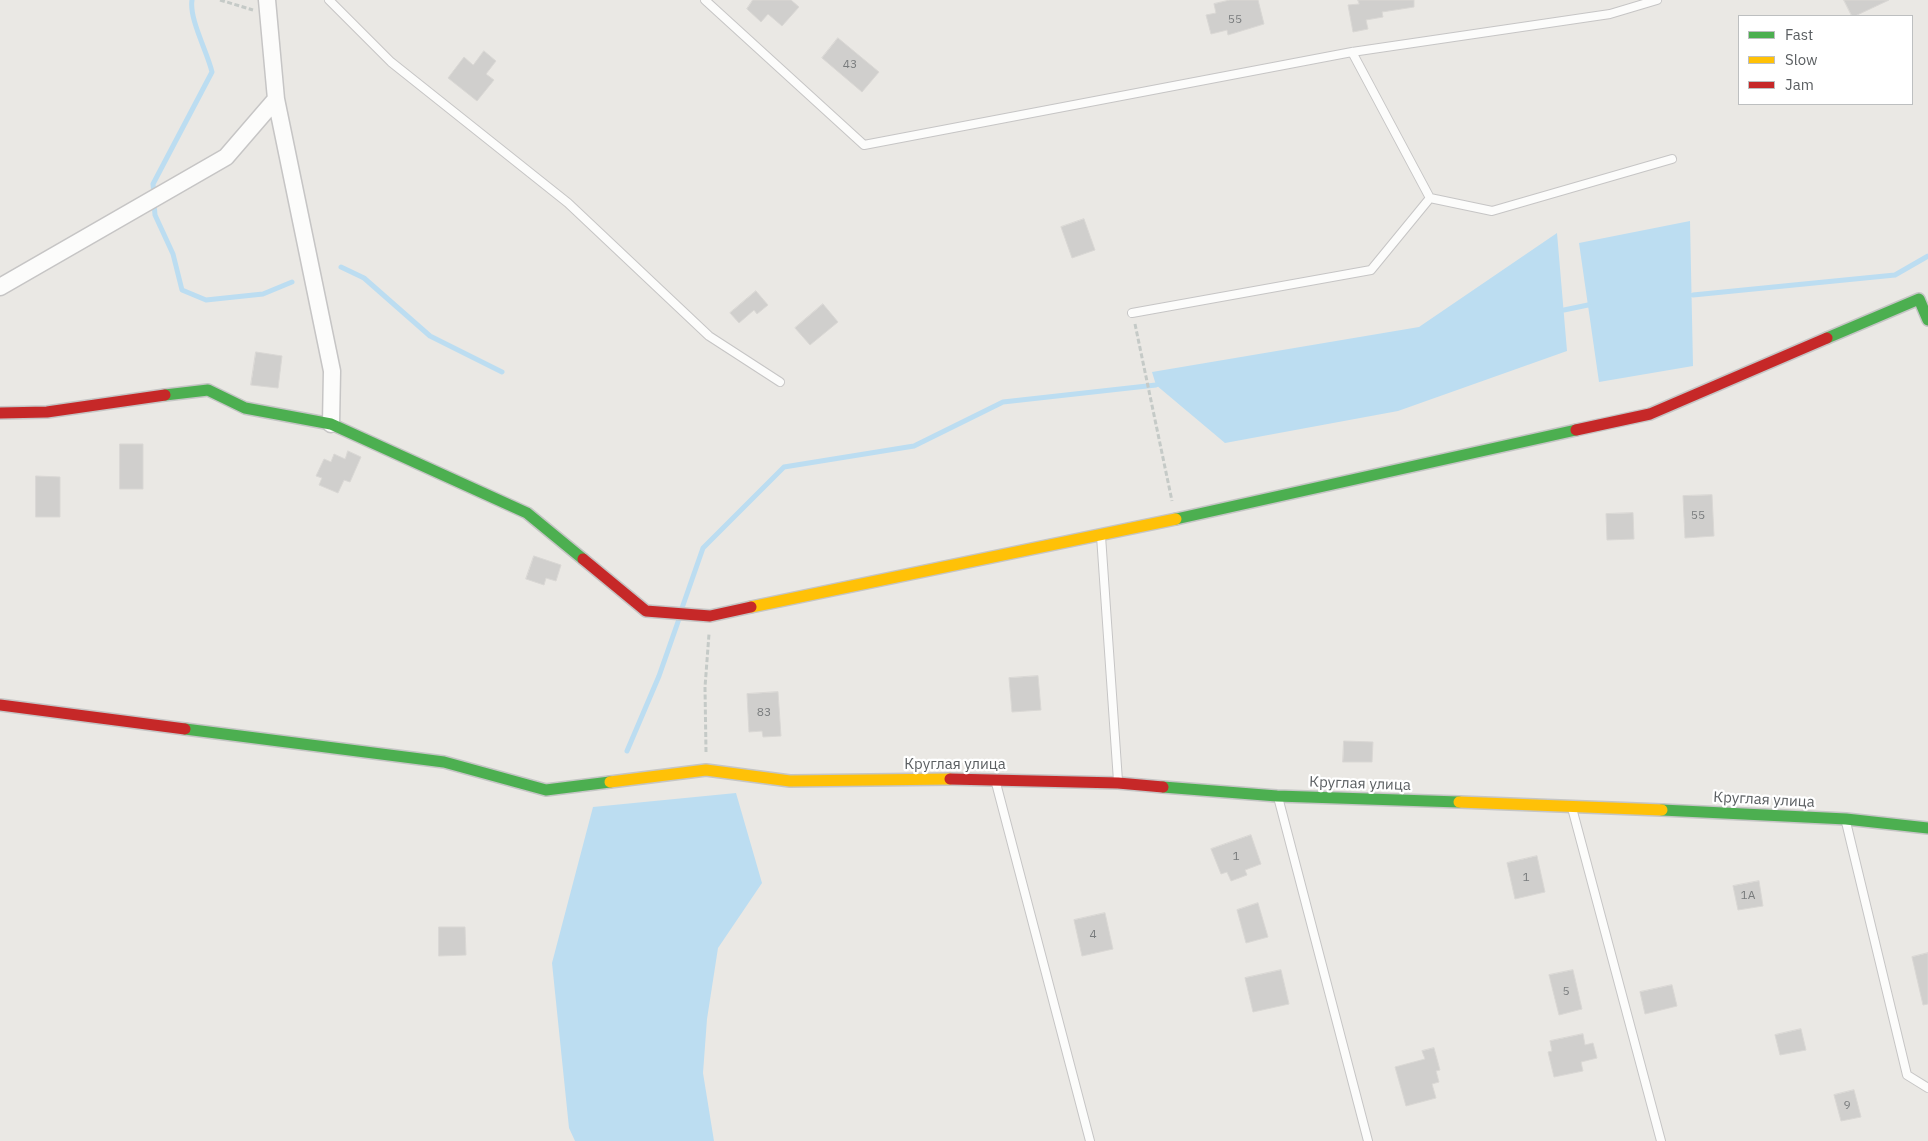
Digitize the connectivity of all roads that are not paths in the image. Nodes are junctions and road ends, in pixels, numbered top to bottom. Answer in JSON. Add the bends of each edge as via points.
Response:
{"nodes":[{"id":1,"x":329,"y":0,"type":"edge"},
{"id":2,"x":705,"y":0,"type":"edge"},
{"id":3,"x":1656,"y":0,"type":"edge"},
{"id":4,"x":268,"y":8,"type":"edge"},
{"id":5,"x":1352,"y":52,"type":"junction"},
{"id":6,"x":276,"y":99,"type":"junction"},
{"id":7,"x":1672,"y":160,"type":"dead end"},
{"id":8,"x":1430,"y":198,"type":"junction"},
{"id":9,"x":0,"y":287,"type":"edge"},
{"id":10,"x":1923,"y":296,"type":"edge"},
{"id":11,"x":1132,"y":313,"type":"road end"},
{"id":12,"x":1928,"y":320,"type":"edge"},
{"id":13,"x":780,"y":382,"type":"dead end"},
{"id":14,"x":0,"y":413,"type":"edge"},
{"id":15,"x":331,"y":424,"type":"junction"},
{"id":16,"x":1101,"y":534,"type":"junction"},
{"id":17,"x":0,"y":705,"type":"edge"},
{"id":18,"x":995,"y":779,"type":"junction"},
{"id":19,"x":1118,"y":783,"type":"junction"},
{"id":20,"x":1277,"y":796,"type":"junction"},
{"id":21,"x":1571,"y":806,"type":"junction"},
{"id":22,"x":1846,"y":819,"type":"junction"},
{"id":23,"x":1928,"y":828,"type":"edge"},
{"id":24,"x":1928,"y":1088,"type":"edge"},
{"id":25,"x":1090,"y":1141,"type":"edge"},
{"id":26,"x":1368,"y":1141,"type":"edge"},
{"id":27,"x":1661,"y":1141,"type":"edge"}],
"edges":[{"from":1,"to":13,"type":"lane","via":[[391,62],[568,203],[709,336]]},
{"from":2,"to":5,"type":"lane","via":[[864,145]]},
{"from":3,"to":5,"type":"lane","via":[[1610,14]]},
{"from":4,"to":6,"type":"street"},
{"from":5,"to":8,"type":"lane"},
{"from":6,"to":9,"type":"street","via":[[226,157]]},
{"from":6,"to":15,"type":"street","via":[[332,371]]},
{"from":7,"to":8,"type":"lane","via":[[1492,211]]},
{"from":8,"to":11,"type":"lane","via":[[1371,270]]},
{"from":10,"to":12,"type":"street"},
{"from":10,"to":16,"type":"street","via":[[1650,414]]},
{"from":14,"to":15,"type":"street","via":[[47,412],[208,390],[245,408]]},
{"from":15,"to":16,"type":"street","via":[[527,512],[646,612],[710,616]]},
{"from":16,"to":19,"type":"lane"},
{"from":17,"to":18,"type":"street","name":"Круглая улица","via":[[444,762],[546,790],[706,770],[790,781]]},
{"from":18,"to":19,"type":"street","name":"Круглая улица"},
{"from":18,"to":25,"type":"lane"},
{"from":19,"to":20,"type":"street","name":"Круглая улица"},
{"from":20,"to":21,"type":"street","name":"Круглая улица"},
{"from":20,"to":26,"type":"lane"},
{"from":21,"to":22,"type":"street","name":"Круглая улица"},
{"from":21,"to":27,"type":"lane"},
{"from":22,"to":23,"type":"street","name":"Круглая улица"},
{"from":22,"to":24,"type":"lane","via":[[1907,1075]]}]}
